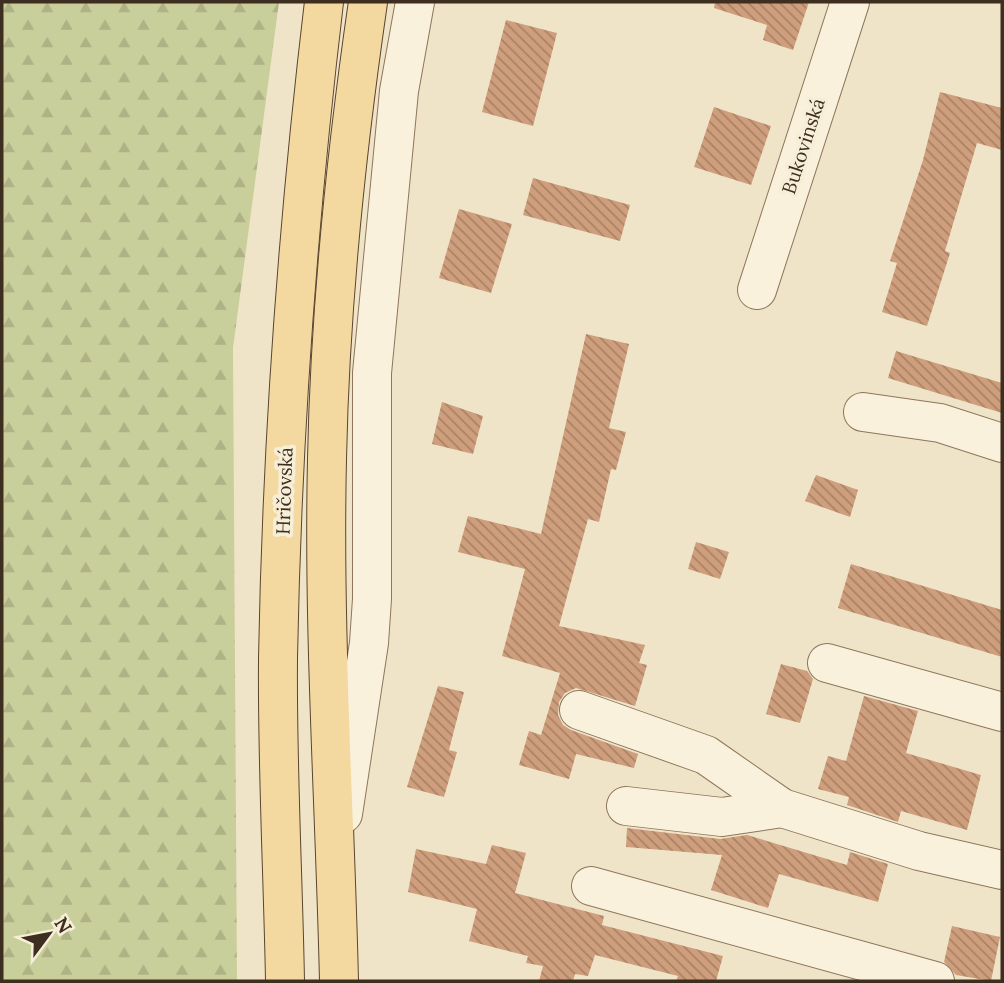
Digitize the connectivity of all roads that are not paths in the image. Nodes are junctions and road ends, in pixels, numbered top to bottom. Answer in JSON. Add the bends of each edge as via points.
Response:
{"nodes":[{"id":1,"x":324,"y":2,"type":"edge"},
{"id":2,"x":368,"y":2,"type":"edge"},
{"id":3,"x":415,"y":2,"type":"edge"},
{"id":4,"x":850,"y":2,"type":"edge"},
{"id":5,"x":757,"y":290,"type":"dead end"},
{"id":6,"x":863,"y":412,"type":"dead end"},
{"id":7,"x":1002,"y":443,"type":"edge"},
{"id":8,"x":827,"y":663,"type":"dead end"},
{"id":9,"x":579,"y":710,"type":"dead end"},
{"id":10,"x":1002,"y":712,"type":"edge"},
{"id":11,"x":626,"y":806,"type":"dead end"},
{"id":12,"x":782,"y":808,"type":"junction"},
{"id":13,"x":337,"y":857,"type":"junction"},
{"id":14,"x":1002,"y":870,"type":"edge"},
{"id":15,"x":591,"y":886,"type":"dead end"},
{"id":16,"x":285,"y":981,"type":"edge"},
{"id":17,"x":339,"y":981,"type":"edge"},
{"id":18,"x":935,"y":981,"type":"edge"}],
"edges":[{"from":1,"to":16,"type":"main road","name":"Hričovská","via":[[295,282],[285,463],[278,660]]},
{"from":2,"to":13,"type":"main road","via":[[333,309],[327,460],[328,655]]},
{"from":3,"to":13,"type":"street","via":[[399,91],[372,373],[369,643]]},
{"from":4,"to":5,"type":"street","name":"Bukovinská"},
{"from":6,"to":7,"type":"street","via":[[940,423]]},
{"from":8,"to":10,"type":"street"},
{"from":9,"to":12,"type":"street","via":[[706,755]]},
{"from":11,"to":12,"type":"street","via":[[722,817]]},
{"from":12,"to":14,"type":"street","via":[[919,851]]},
{"from":13,"to":17,"type":"main road"},
{"from":15,"to":18,"type":"street"}]}
